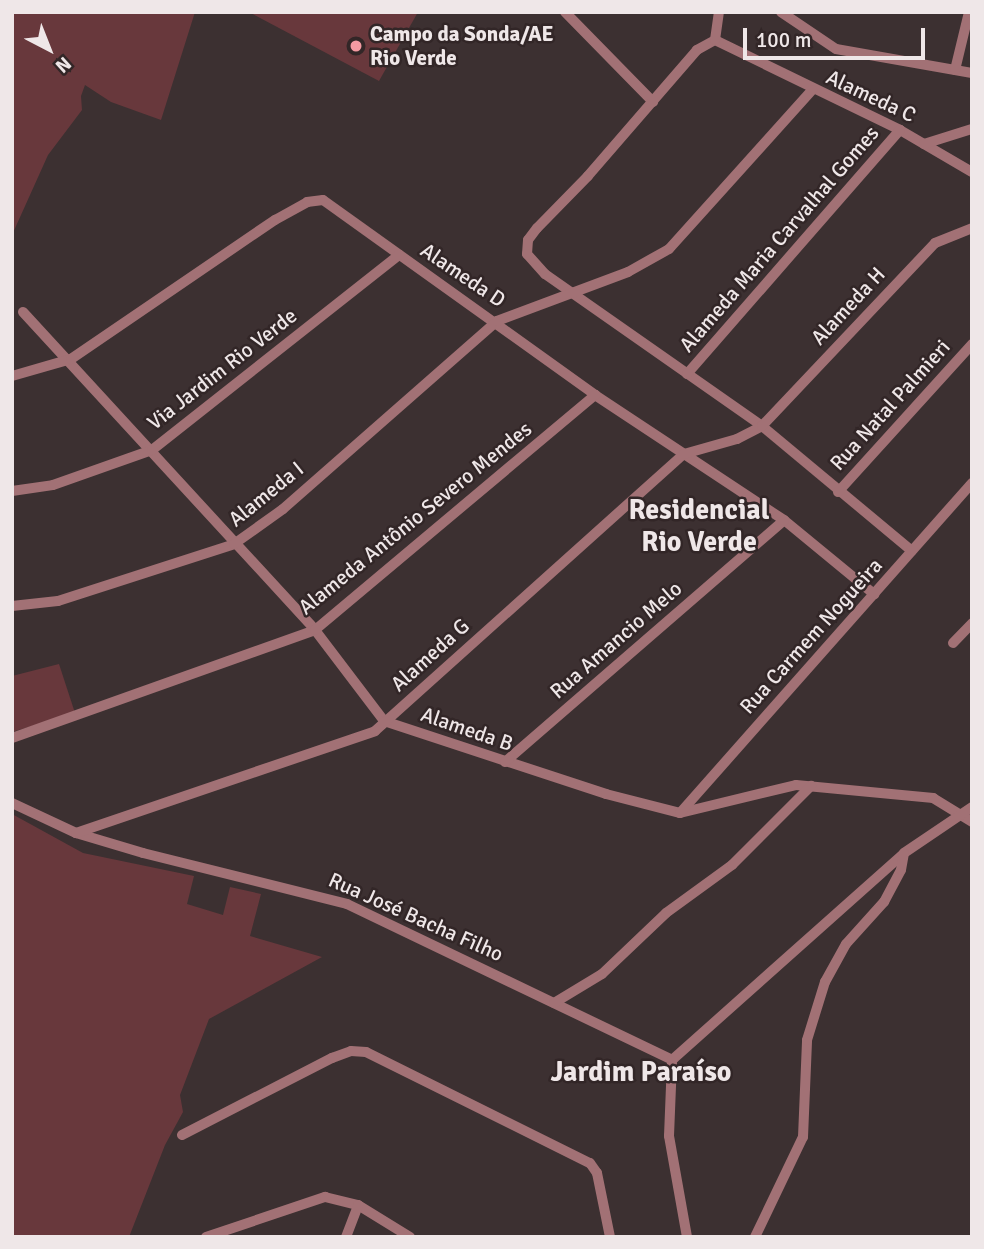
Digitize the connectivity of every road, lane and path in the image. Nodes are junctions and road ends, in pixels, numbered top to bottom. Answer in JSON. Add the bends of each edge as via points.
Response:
{"nodes":[{"id":1,"x":565,"y":12,"type":"edge"},
{"id":2,"x":719,"y":12,"type":"edge"},
{"id":3,"x":781,"y":12,"type":"edge"},
{"id":4,"x":969,"y":12,"type":"edge"},
{"id":5,"x":715,"y":40,"type":"junction"},
{"id":6,"x":955,"y":70,"type":"junction"},
{"id":7,"x":972,"y":73,"type":"edge"},
{"id":8,"x":812,"y":90,"type":"junction"},
{"id":9,"x":653,"y":102,"type":"junction"},
{"id":10,"x":972,"y":129,"type":"edge"},
{"id":11,"x":901,"y":130,"type":"junction"},
{"id":12,"x":924,"y":144,"type":"junction"},
{"id":13,"x":972,"y":173,"type":"edge"},
{"id":14,"x":972,"y":228,"type":"edge"},
{"id":15,"x":399,"y":255,"type":"junction"},
{"id":16,"x":571,"y":292,"type":"junction"},
{"id":17,"x":23,"y":312,"type":"dead end"},
{"id":18,"x":497,"y":321,"type":"junction"},
{"id":19,"x":972,"y":344,"type":"edge"},
{"id":20,"x":71,"y":359,"type":"junction"},
{"id":21,"x":687,"y":374,"type":"junction"},
{"id":22,"x":12,"y":376,"type":"edge"},
{"id":23,"x":595,"y":395,"type":"junction"},
{"id":24,"x":762,"y":426,"type":"junction"},
{"id":25,"x":152,"y":450,"type":"junction"},
{"id":26,"x":684,"y":454,"type":"junction"},
{"id":27,"x":972,"y":483,"type":"edge"},
{"id":28,"x":12,"y":491,"type":"edge"},
{"id":29,"x":838,"y":492,"type":"junction"},
{"id":30,"x":785,"y":520,"type":"junction"},
{"id":31,"x":234,"y":544,"type":"junction"},
{"id":32,"x":912,"y":551,"type":"junction"},
{"id":33,"x":874,"y":594,"type":"junction"},
{"id":34,"x":12,"y":607,"type":"edge"},
{"id":35,"x":972,"y":623,"type":"edge"},
{"id":36,"x":315,"y":630,"type":"junction"},
{"id":37,"x":953,"y":643,"type":"dead end"},
{"id":38,"x":384,"y":721,"type":"junction"},
{"id":39,"x":12,"y":738,"type":"edge"},
{"id":40,"x":505,"y":762,"type":"junction"},
{"id":41,"x":811,"y":786,"type":"junction"},
{"id":42,"x":12,"y":803,"type":"edge"},
{"id":43,"x":972,"y":807,"type":"edge"},
{"id":44,"x":960,"y":812,"type":"junction"},
{"id":45,"x":680,"y":813,"type":"junction"},
{"id":46,"x":972,"y":822,"type":"edge"},
{"id":47,"x":76,"y":833,"type":"junction"},
{"id":48,"x":904,"y":853,"type":"junction"},
{"id":49,"x":554,"y":1003,"type":"junction"},
{"id":50,"x":672,"y":1060,"type":"junction"},
{"id":51,"x":182,"y":1135,"type":"dead end"},
{"id":52,"x":358,"y":1205,"type":"junction"},
{"id":53,"x":206,"y":1237,"type":"edge"},
{"id":54,"x":346,"y":1237,"type":"edge"},
{"id":55,"x":410,"y":1237,"type":"edge"},
{"id":56,"x":610,"y":1237,"type":"edge"},
{"id":57,"x":687,"y":1237,"type":"edge"},
{"id":58,"x":755,"y":1237,"type":"edge"}],
"edges":[{"from":1,"to":9,"type":"street"},
{"from":2,"to":5,"type":"street"},
{"from":3,"to":6,"type":"street","via":[[836,49]]},
{"from":4,"to":6,"type":"street"},
{"from":5,"to":8,"type":"street","name":"Alameda C"},
{"from":5,"to":9,"type":"street","via":[[697,50]]},
{"from":6,"to":7,"type":"street"},
{"from":8,"to":11,"type":"street","name":"Alameda C"},
{"from":8,"to":16,"type":"street","name":"Alameda I","via":[[669,249],[628,272]]},
{"from":9,"to":16,"type":"street","via":[[532,233],[527,254]]},
{"from":10,"to":12,"type":"street"},
{"from":11,"to":12,"type":"street","name":"Alameda C"},
{"from":11,"to":21,"type":"street","name":"Alameda Maria Carvalhal Gomes"},
{"from":12,"to":13,"type":"street","name":"Alameda C"},
{"from":14,"to":24,"type":"street","name":"Alameda H","via":[[935,243]]},
{"from":15,"to":18,"type":"street","name":"Alameda D"},
{"from":15,"to":20,"type":"street","name":"Alameda D","via":[[331,204],[307,202]]},
{"from":15,"to":25,"type":"street","name":"Via Jardim Rio Verde"},
{"from":16,"to":18,"type":"street","name":"Alameda I"},
{"from":16,"to":21,"type":"street"},
{"from":17,"to":20,"type":"street"},
{"from":18,"to":23,"type":"street","name":"Alameda D"},
{"from":18,"to":31,"type":"street","name":"Alameda I","via":[[283,509]]},
{"from":19,"to":29,"type":"street","name":"Rua Natal Palmieri"},
{"from":20,"to":22,"type":"street","name":"Alameda D"},
{"from":20,"to":25,"type":"street"},
{"from":21,"to":24,"type":"street"},
{"from":23,"to":26,"type":"street","name":"Alameda D"},
{"from":23,"to":36,"type":"street","name":"Alameda Antônio Severo Mendes"},
{"from":24,"to":26,"type":"street","name":"Alameda G","via":[[737,439]]},
{"from":24,"to":29,"type":"street"},
{"from":25,"to":28,"type":"street","name":"Via Jardim Rio Verde","via":[[53,485]]},
{"from":25,"to":31,"type":"street"},
{"from":26,"to":30,"type":"street","name":"Alameda D"},
{"from":26,"to":38,"type":"street","name":"Alameda G"},
{"from":27,"to":32,"type":"street","name":"Rua Carmem Nogueira"},
{"from":29,"to":32,"type":"street"},
{"from":30,"to":33,"type":"street","name":"Alameda D"},
{"from":30,"to":40,"type":"street","name":"Rua Amancio Melo"},
{"from":31,"to":34,"type":"street","name":"Alameda I","via":[[58,601]]},
{"from":31,"to":36,"type":"street"},
{"from":32,"to":33,"type":"street","name":"Rua Carmem Nogueira"},
{"from":33,"to":45,"type":"street","name":"Rua Carmem Nogueira"},
{"from":35,"to":37,"type":"street"},
{"from":36,"to":38,"type":"street"},
{"from":36,"to":39,"type":"street","name":"Alameda Antônio Severo Mendes"},
{"from":38,"to":40,"type":"street","name":"Alameda B"},
{"from":38,"to":47,"type":"street","name":"Alameda G","via":[[366,735]]},
{"from":40,"to":45,"type":"street","name":"Alameda B"},
{"from":41,"to":44,"type":"street","via":[[933,798]]},
{"from":41,"to":45,"type":"street","via":[[790,785]]},
{"from":41,"to":49,"type":"street","via":[[732,865],[666,913],[602,974]]},
{"from":42,"to":47,"type":"street","name":"Rua José Bacha Filho"},
{"from":43,"to":44,"type":"street"},
{"from":44,"to":46,"type":"street"},
{"from":44,"to":48,"type":"street"},
{"from":47,"to":49,"type":"street","name":"Rua José Bacha Filho","via":[[338,900]]},
{"from":48,"to":50,"type":"street"},
{"from":48,"to":58,"type":"street","via":[[901,870],[884,902],[846,944],[825,982],[807,1040],[803,1137]]},
{"from":49,"to":50,"type":"street","name":"Rua José Bacha Filho"},
{"from":50,"to":57,"type":"street","via":[[669,1136]]},
{"from":51,"to":56,"type":"street","via":[[332,1058],[351,1051],[366,1052],[590,1163],[597,1173]]},
{"from":52,"to":53,"type":"street","via":[[310,1198]]},
{"from":52,"to":54,"type":"street"},
{"from":52,"to":55,"type":"street"}]}
